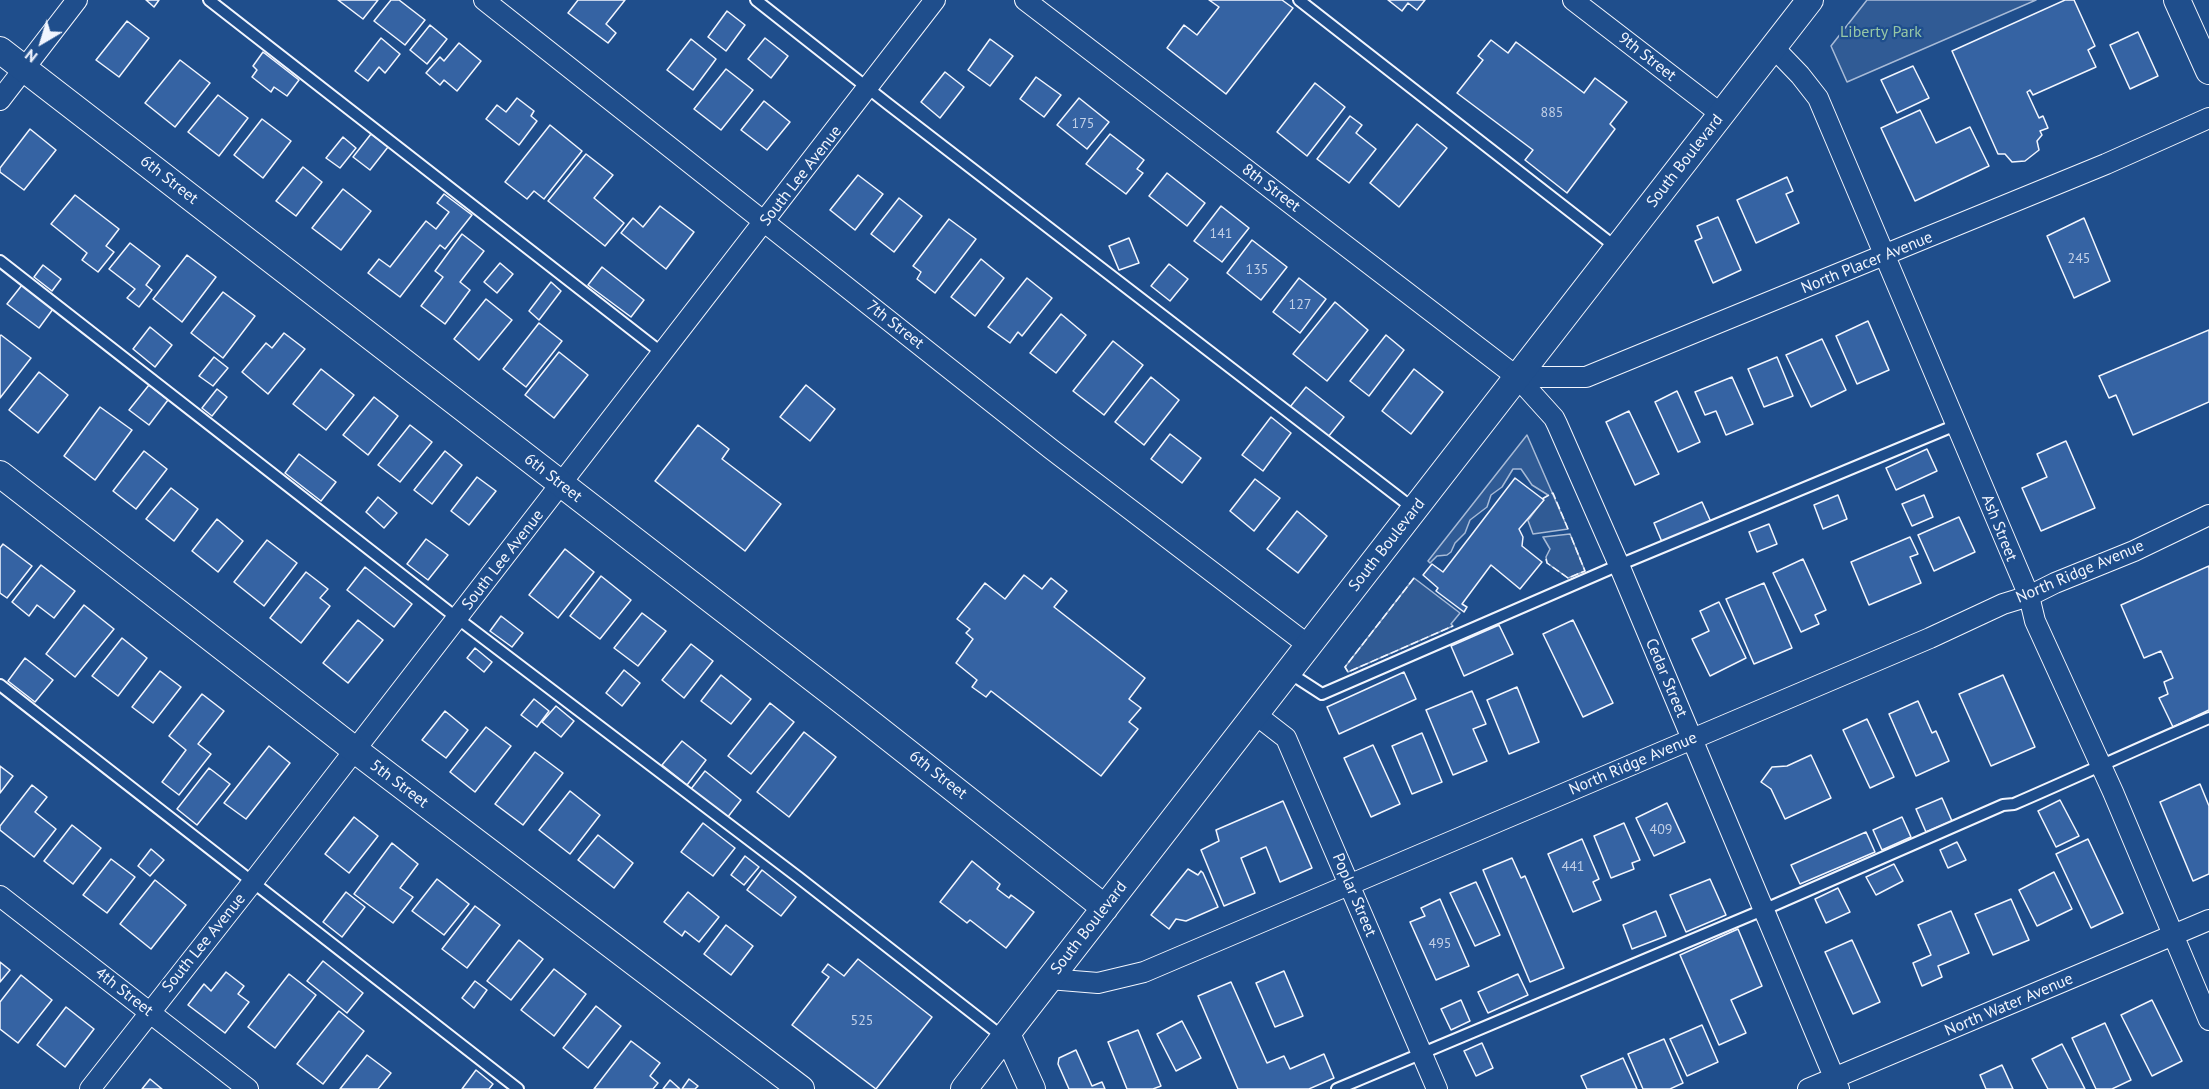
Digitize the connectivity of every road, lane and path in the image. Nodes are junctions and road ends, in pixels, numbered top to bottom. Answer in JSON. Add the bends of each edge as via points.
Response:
{"nodes":[{"id":1,"x":77,"y":0,"type":"edge"},
{"id":2,"x":209,"y":0,"type":"edge"},
{"id":3,"x":484,"y":0,"type":"edge"},
{"id":4,"x":756,"y":0,"type":"edge"},
{"id":5,"x":935,"y":0,"type":"edge"},
{"id":6,"x":1025,"y":0,"type":"edge"},
{"id":7,"x":1299,"y":0,"type":"edge"},
{"id":8,"x":1573,"y":0,"type":"edge"},
{"id":9,"x":1810,"y":0,"type":"edge"},
{"id":10,"x":2177,"y":0,"type":"edge"},
{"id":11,"x":1773,"y":48,"type":"junction"},
{"id":12,"x":0,"y":50,"type":"edge"},
{"id":13,"x":24,"y":69,"type":"junction"},
{"id":14,"x":2209,"y":71,"type":"edge"},
{"id":15,"x":868,"y":88,"type":"junction"},
{"id":16,"x":0,"y":100,"type":"edge"},
{"id":17,"x":1721,"y":114,"type":"junction"},
{"id":18,"x":2209,"y":118,"type":"edge"},
{"id":19,"x":765,"y":222,"type":"junction"},
{"id":20,"x":1617,"y":248,"type":"junction"},
{"id":21,"x":1886,"y":255,"type":"junction"},
{"id":22,"x":0,"y":261,"type":"edge"},
{"id":23,"x":662,"y":352,"type":"junction"},
{"id":24,"x":1517,"y":377,"type":"junction"},
{"id":25,"x":1956,"y":425,"type":"junction"},
{"id":26,"x":0,"y":474,"type":"edge"},
{"id":27,"x":562,"y":484,"type":"junction"},
{"id":28,"x":1414,"y":509,"type":"junction"},
{"id":29,"x":2209,"y":515,"type":"edge"},
{"id":30,"x":1618,"y":565,"type":"junction"},
{"id":31,"x":2028,"y":596,"type":"junction"},
{"id":32,"x":458,"y":618,"type":"junction"},
{"id":33,"x":1308,"y":645,"type":"junction"},
{"id":34,"x":1288,"y":672,"type":"junction"},
{"id":35,"x":0,"y":686,"type":"edge"},
{"id":36,"x":1255,"y":714,"type":"junction"},
{"id":37,"x":2209,"y":718,"type":"edge"},
{"id":38,"x":1691,"y":739,"type":"junction"},
{"id":39,"x":355,"y":750,"type":"junction"},
{"id":40,"x":2101,"y":764,"type":"junction"},
{"id":41,"x":252,"y":883,"type":"junction"},
{"id":42,"x":1349,"y":884,"type":"junction"},
{"id":43,"x":0,"y":896,"type":"edge"},
{"id":44,"x":1105,"y":908,"type":"junction"},
{"id":45,"x":1763,"y":910,"type":"junction"},
{"id":46,"x":2209,"y":920,"type":"edge"},
{"id":47,"x":2174,"y":935,"type":"junction"},
{"id":48,"x":1049,"y":980,"type":"junction"},
{"id":49,"x":149,"y":1012,"type":"junction"},
{"id":50,"x":2209,"y":1020,"type":"edge"},
{"id":51,"x":1005,"y":1036,"type":"junction"},
{"id":52,"x":1422,"y":1053,"type":"junction"},
{"id":53,"x":1837,"y":1083,"type":"edge"},
{"id":54,"x":90,"y":1089,"type":"edge"},
{"id":55,"x":248,"y":1089,"type":"edge"},
{"id":56,"x":518,"y":1089,"type":"edge"},
{"id":57,"x":801,"y":1089,"type":"edge"},
{"id":58,"x":964,"y":1089,"type":"edge"},
{"id":59,"x":1032,"y":1089,"type":"edge"},
{"id":60,"x":1337,"y":1089,"type":"edge"},
{"id":61,"x":1437,"y":1089,"type":"edge"},
{"id":62,"x":1808,"y":1089,"type":"edge"}],
"edges":[{"from":1,"to":13,"type":"street"},
{"from":2,"to":23,"type":"lane"},
{"from":3,"to":19,"type":"street","name":"7th Street"},
{"from":4,"to":15,"type":"lane"},
{"from":5,"to":15,"type":"street","name":"South Lee Avenue"},
{"from":6,"to":24,"type":"street","name":"8th Street"},
{"from":7,"to":20,"type":"lane"},
{"from":8,"to":17,"type":"street","name":"9th Street"},
{"from":9,"to":11,"type":"street","name":"South Boulevard"},
{"from":10,"to":14,"type":"street"},
{"from":11,"to":17,"type":"street","name":"South Boulevard"},
{"from":11,"to":21,"type":"street","name":"Ash Street","via":[[1818,98]]},
{"from":12,"to":13,"type":"street","name":"6th Street"},
{"from":13,"to":16,"type":"street"},
{"from":13,"to":27,"type":"street","name":"6th Street"},
{"from":15,"to":19,"type":"street","name":"South Lee Avenue"},
{"from":15,"to":28,"type":"lane"},
{"from":17,"to":20,"type":"street","name":"South Boulevard"},
{"from":18,"to":21,"type":"street","name":"North Placer Avenue"},
{"from":19,"to":23,"type":"street","name":"South Lee Avenue"},
{"from":19,"to":33,"type":"street","name":"7th Street"},
{"from":20,"to":24,"type":"street","name":"South Boulevard"},
{"from":21,"to":24,"type":"street","name":"North Placer Avenue","via":[[1586,377]]},
{"from":21,"to":25,"type":"street","name":"Ash Street","via":[[1892,278]]},
{"from":22,"to":32,"type":"lane"},
{"from":23,"to":27,"type":"street","name":"South Lee Avenue"},
{"from":24,"to":28,"type":"street","name":"South Boulevard"},
{"from":24,"to":30,"type":"street","name":"Cedar Street","via":[[1554,418]]},
{"from":25,"to":30,"type":"lane"},
{"from":25,"to":31,"type":"street","name":"Ash Street"},
{"from":26,"to":39,"type":"street","name":"5th Street"},
{"from":27,"to":32,"type":"street","name":"South Lee Avenue"},
{"from":27,"to":44,"type":"street","name":"6th Street"},
{"from":28,"to":33,"type":"street","name":"South Boulevard"},
{"from":29,"to":31,"type":"street","name":"North Ridge Avenue"},
{"from":30,"to":34,"type":"lane","via":[[1322,694]]},
{"from":30,"to":38,"type":"street","name":"Cedar Street"},
{"from":31,"to":38,"type":"street","name":"North Ridge Avenue"},
{"from":31,"to":40,"type":"street","name":"Ash Street","via":[[2035,621]]},
{"from":32,"to":39,"type":"street","name":"South Lee Avenue"},
{"from":32,"to":51,"type":"lane"},
{"from":33,"to":34,"type":"street","name":"South Boulevard"},
{"from":34,"to":36,"type":"street","name":"South Boulevard"},
{"from":35,"to":41,"type":"lane"},
{"from":36,"to":42,"type":"street","name":"Poplar Street","via":[[1286,738]]},
{"from":36,"to":44,"type":"street","name":"South Boulevard"},
{"from":37,"to":40,"type":"lane"},
{"from":38,"to":42,"type":"street","name":"North Ridge Avenue"},
{"from":38,"to":45,"type":"street","name":"Cedar Street"},
{"from":39,"to":41,"type":"street","name":"South Lee Avenue"},
{"from":39,"to":57,"type":"street","name":"5th Street"},
{"from":40,"to":45,"type":"lane","via":[[2082,776],[2003,805]]},
{"from":40,"to":47,"type":"street","name":"Ash Street"},
{"from":41,"to":49,"type":"street","name":"South Lee Avenue"},
{"from":41,"to":56,"type":"lane"},
{"from":42,"to":48,"type":"street","name":"North Ridge Avenue","via":[[1144,972],[1098,983]]},
{"from":42,"to":52,"type":"street","name":"Poplar Street"},
{"from":43,"to":49,"type":"street","name":"4th Street"},
{"from":44,"to":48,"type":"street","name":"South Boulevard"},
{"from":45,"to":52,"type":"lane"},
{"from":45,"to":53,"type":"street","name":"Cedar Street"},
{"from":46,"to":47,"type":"street","name":"North Water Avenue"},
{"from":47,"to":50,"type":"street","name":"Ash Street"},
{"from":47,"to":53,"type":"street","name":"North Water Avenue"},
{"from":48,"to":51,"type":"street","name":"South Boulevard"},
{"from":49,"to":54,"type":"street","name":"South Lee Avenue"},
{"from":49,"to":55,"type":"street","name":"4th Street"},
{"from":51,"to":58,"type":"street","name":"South Boulevard"},
{"from":51,"to":59,"type":"street"},
{"from":52,"to":60,"type":"lane"},
{"from":52,"to":61,"type":"street","name":"Poplar Street"},
{"from":53,"to":62,"type":"street","name":"North Water Avenue"}]}
